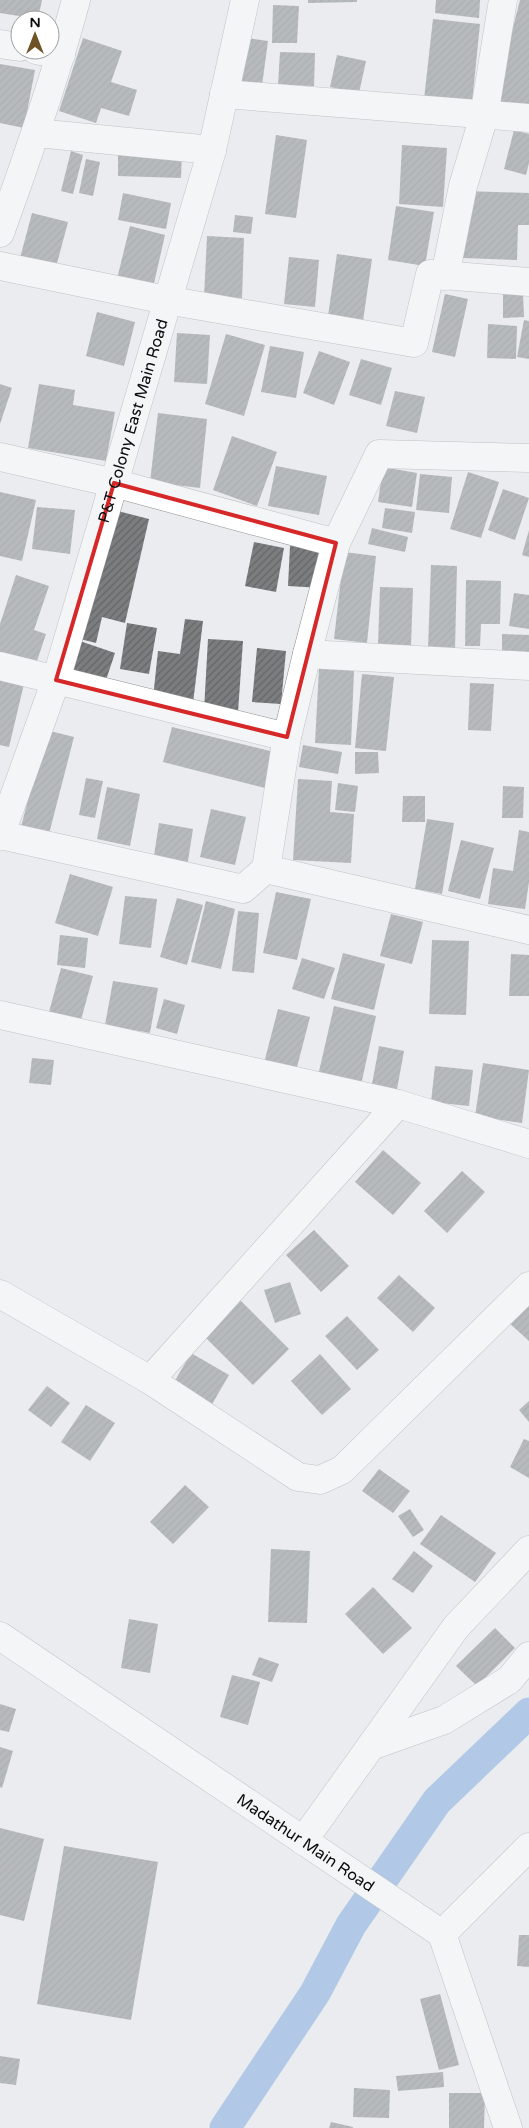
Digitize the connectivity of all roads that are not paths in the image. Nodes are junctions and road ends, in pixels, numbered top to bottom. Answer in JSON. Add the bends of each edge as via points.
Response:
{"nodes":[{"id":1,"x":76,"y":0,"type":"edge"},
{"id":2,"x":245,"y":0,"type":"edge"},
{"id":3,"x":503,"y":0,"type":"edge"},
{"id":4,"x":60,"y":31,"type":"edge"},
{"id":5,"x":48,"y":60,"type":"edge"},
{"id":6,"x":224,"y":94,"type":"junction"},
{"id":7,"x":484,"y":116,"type":"junction"},
{"id":8,"x":529,"y":118,"type":"edge"},
{"id":9,"x":36,"y":133,"type":"junction"},
{"id":10,"x":212,"y":150,"type":"junction"},
{"id":11,"x":0,"y":232,"type":"edge"},
{"id":12,"x":0,"y":266,"type":"edge"},
{"id":13,"x":445,"y":276,"type":"junction"},
{"id":14,"x":529,"y":282,"type":"edge"},
{"id":15,"x":166,"y":300,"type":"junction"},
{"id":16,"x":0,"y":457,"type":"edge"},
{"id":17,"x":529,"y":458,"type":"edge"},
{"id":18,"x":114,"y":483,"type":"junction"},
{"id":19,"x":336,"y":543,"type":"junction"},
{"id":20,"x":307,"y":654,"type":"junction"},
{"id":21,"x":0,"y":666,"type":"edge"},
{"id":22,"x":529,"y":666,"type":"edge"},
{"id":23,"x":56,"y":680,"type":"junction"},
{"id":24,"x":288,"y":737,"type":"junction"},
{"id":25,"x":0,"y":835,"type":"edge"},
{"id":26,"x":266,"y":869,"type":"junction"},
{"id":27,"x":529,"y":930,"type":"edge"},
{"id":28,"x":0,"y":1015,"type":"edge"},
{"id":29,"x":398,"y":1104,"type":"junction"},
{"id":30,"x":529,"y":1144,"type":"edge"},
{"id":31,"x":529,"y":1286,"type":"edge"},
{"id":32,"x":0,"y":1294,"type":"edge"},
{"id":33,"x":150,"y":1380,"type":"junction"},
{"id":34,"x":529,"y":1550,"type":"edge"},
{"id":35,"x":0,"y":1636,"type":"edge"},
{"id":36,"x":529,"y":1656,"type":"edge"},
{"id":37,"x":371,"y":1746,"type":"junction"},
{"id":38,"x":309,"y":1845,"type":"junction"},
{"id":39,"x":529,"y":1847,"type":"edge"},
{"id":40,"x":442,"y":1934,"type":"junction"},
{"id":41,"x":508,"y":2128,"type":"edge"}],
"edges":[{"from":1,"to":4,"type":"street"},
{"from":2,"to":6,"type":"street","name":"P&T Colony East Main Road"},
{"from":3,"to":7,"type":"street"},
{"from":5,"to":9,"type":"street"},
{"from":6,"to":7,"type":"street"},
{"from":6,"to":10,"type":"street","name":"P&T Colony East Main Road"},
{"from":7,"to":8,"type":"street"},
{"from":7,"to":13,"type":"street","via":[[463,186]]},
{"from":9,"to":10,"type":"street"},
{"from":9,"to":11,"type":"street"},
{"from":10,"to":15,"type":"street","name":"P&T Colony East Main Road"},
{"from":12,"to":15,"type":"street"},
{"from":13,"to":14,"type":"street"},
{"from":13,"to":15,"type":"street","via":[[430,274],[414,343]]},
{"from":15,"to":18,"type":"street","name":"P&T Colony East Main Road"},
{"from":16,"to":18,"type":"street"},
{"from":17,"to":19,"type":"street","via":[[379,454]]},
{"from":18,"to":19,"type":"street"},
{"from":18,"to":23,"type":"street","name":"P&T Colony East Main Road"},
{"from":19,"to":20,"type":"street"},
{"from":20,"to":22,"type":"street"},
{"from":20,"to":24,"type":"street"},
{"from":21,"to":23,"type":"street"},
{"from":23,"to":24,"type":"street"},
{"from":23,"to":25,"type":"street","name":"P&T Colony East Main Road"},
{"from":24,"to":26,"type":"street"},
{"from":25,"to":26,"type":"street","via":[[243,889]]},
{"from":26,"to":27,"type":"street"},
{"from":28,"to":29,"type":"street"},
{"from":29,"to":30,"type":"street"},
{"from":29,"to":33,"type":"street"},
{"from":31,"to":33,"type":"street","via":[[342,1470],[320,1480],[298,1477]]},
{"from":32,"to":33,"type":"street"},
{"from":34,"to":37,"type":"street","via":[[456,1626]]},
{"from":35,"to":38,"type":"street","name":"Madathur Main Road"},
{"from":36,"to":37,"type":"street","via":[[509,1680],[444,1720]]},
{"from":37,"to":38,"type":"street"},
{"from":38,"to":40,"type":"street","name":"Madathur Main Road"},
{"from":39,"to":40,"type":"street"},
{"from":40,"to":41,"type":"street"}]}
